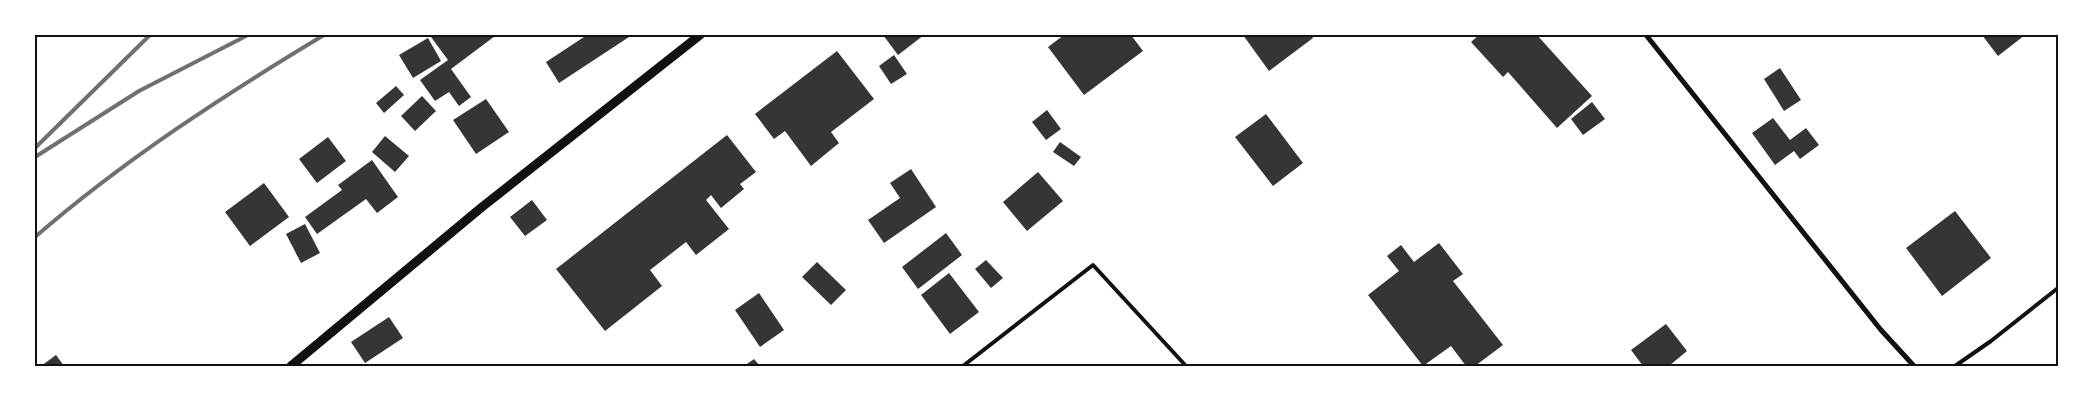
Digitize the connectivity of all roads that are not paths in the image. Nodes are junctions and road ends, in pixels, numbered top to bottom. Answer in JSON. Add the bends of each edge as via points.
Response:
{"nodes":[{"id":1,"x":700,"y":35,"type":"edge"},
{"id":2,"x":1646,"y":35,"type":"edge"},
{"id":3,"x":2058,"y":288,"type":"edge"},
{"id":4,"x":291,"y":366,"type":"edge"},
{"id":5,"x":963,"y":366,"type":"edge"},
{"id":6,"x":1186,"y":366,"type":"edge"},
{"id":7,"x":1914,"y":366,"type":"edge"},
{"id":8,"x":1955,"y":366,"type":"edge"}],
"edges":[{"from":1,"to":4,"type":"street","via":[[482,207]]},
{"from":2,"to":7,"type":"street","via":[[1881,330]]},
{"from":3,"to":8,"type":"lane"},
{"from":5,"to":6,"type":"lane","via":[[1093,265]]}]}
